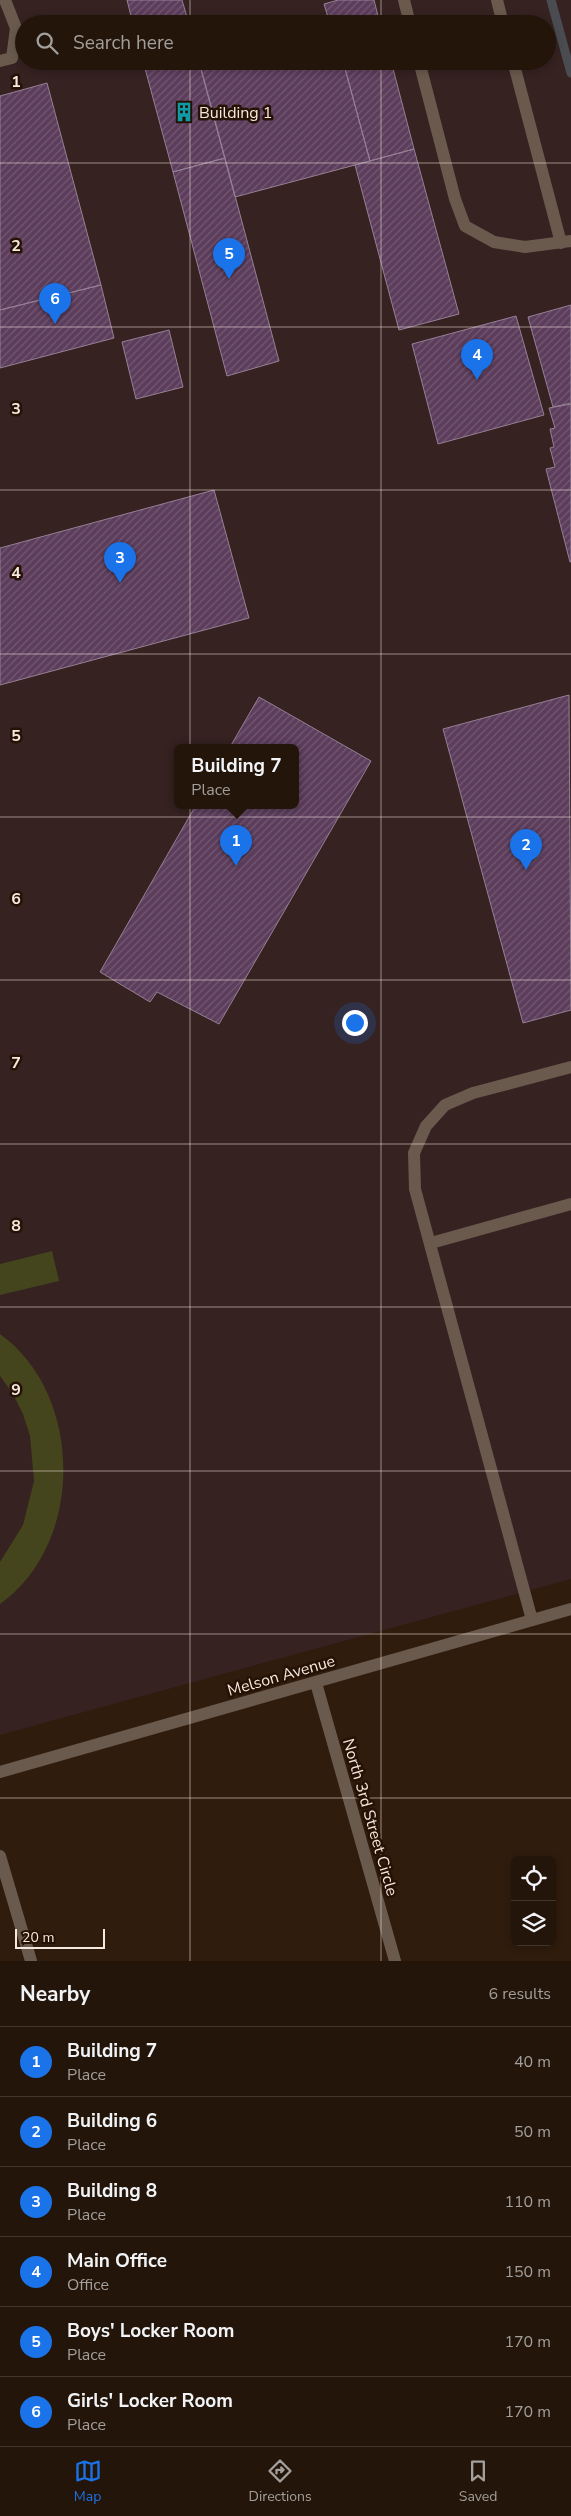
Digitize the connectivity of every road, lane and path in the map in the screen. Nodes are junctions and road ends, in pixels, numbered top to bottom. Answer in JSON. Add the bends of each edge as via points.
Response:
{"nodes":[{"id":1,"x":5,"y":0,"type":"edge"},
{"id":2,"x":404,"y":0,"type":"edge"},
{"id":3,"x":497,"y":0,"type":"edge"},
{"id":4,"x":408,"y":15,"type":"edge"},
{"id":5,"x":501,"y":15,"type":"edge"},
{"id":6,"x":15,"y":25,"type":"edge"},
{"id":7,"x":15,"y":36,"type":"edge"},
{"id":8,"x":0,"y":61,"type":"edge"},
{"id":9,"x":422,"y":70,"type":"edge"},
{"id":10,"x":516,"y":70,"type":"edge"},
{"id":11,"x":566,"y":242,"type":"edge"},
{"id":12,"x":571,"y":1067,"type":"edge"},
{"id":13,"x":571,"y":1204,"type":"edge"},
{"id":14,"x":430,"y":1243,"type":"junction"},
{"id":15,"x":571,"y":1609,"type":"edge"},
{"id":16,"x":532,"y":1620,"type":"junction"},
{"id":17,"x":316,"y":1683,"type":"junction"},
{"id":18,"x":0,"y":1772,"type":"edge"},
{"id":19,"x":0,"y":1856,"type":"edge"},
{"id":20,"x":30,"y":1961,"type":"edge"},
{"id":21,"x":395,"y":1961,"type":"edge"}],
"edges":[{"from":1,"to":6,"type":"street"},
{"from":2,"to":4,"type":"street"},
{"from":3,"to":5,"type":"street"},
{"from":7,"to":8,"type":"street","via":[[12,58]]},
{"from":9,"to":11,"type":"street","via":[[455,199],[466,226],[494,242],[525,247]]},
{"from":10,"to":11,"type":"street"},
{"from":12,"to":14,"type":"street","via":[[473,1093],[445,1105],[426,1126],[414,1153],[415,1190]]},
{"from":13,"to":14,"type":"street"},
{"from":14,"to":16,"type":"street"},
{"from":15,"to":16,"type":"street","name":"Melson Avenue"},
{"from":16,"to":17,"type":"street","name":"Melson Avenue"},
{"from":17,"to":18,"type":"street","name":"Melson Avenue"},
{"from":17,"to":21,"type":"street","name":"North 3rd Street Circle"},
{"from":19,"to":20,"type":"street"}]}
